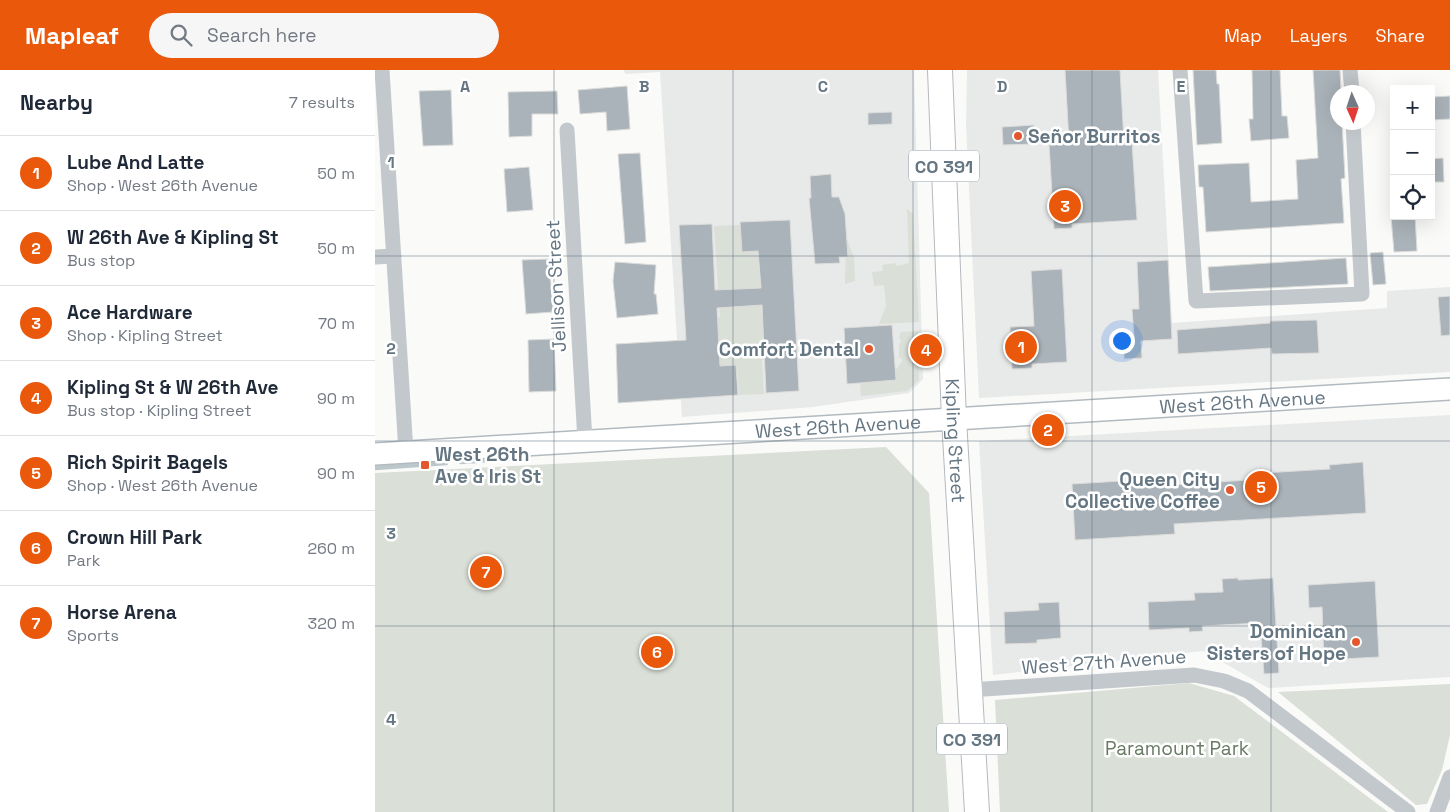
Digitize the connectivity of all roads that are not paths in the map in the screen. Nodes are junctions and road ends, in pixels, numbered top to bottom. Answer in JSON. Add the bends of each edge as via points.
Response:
{"nodes":[{"id":1,"x":382,"y":70,"type":"edge"},
{"id":2,"x":940,"y":70,"type":"edge"},
{"id":3,"x":1180,"y":70,"type":"edge"},
{"id":4,"x":1350,"y":70,"type":"edge"},
{"id":5,"x":1351,"y":85,"type":"edge"},
{"id":6,"x":567,"y":130,"type":"dead end"},
{"id":7,"x":1353,"y":130,"type":"edge"},
{"id":8,"x":394,"y":256,"type":"junction"},
{"id":9,"x":375,"y":257,"type":"edge"},
{"id":10,"x":1450,"y":388,"type":"edge"},
{"id":11,"x":954,"y":419,"type":"junction"},
{"id":12,"x":585,"y":441,"type":"junction"},
{"id":13,"x":406,"y":452,"type":"junction"},
{"id":14,"x":375,"y":454,"type":"edge"},
{"id":15,"x":969,"y":690,"type":"junction"},
{"id":16,"x":1450,"y":777,"type":"edge"},
{"id":17,"x":977,"y":812,"type":"edge"},
{"id":18,"x":1408,"y":812,"type":"edge"},
{"id":19,"x":1437,"y":812,"type":"edge"}],
"edges":[{"from":1,"to":8,"type":"street"},
{"from":2,"to":11,"type":"main road","name":"Kipling Street","number":"CO 391"},
{"from":3,"to":7,"type":"street","via":[[1196,301],[1362,294]]},
{"from":4,"to":5,"type":"street"},
{"from":6,"to":12,"type":"street","name":"Jellison Street"},
{"from":8,"to":9,"type":"street"},
{"from":8,"to":13,"type":"street"},
{"from":10,"to":11,"type":"street","name":"West 26th Avenue"},
{"from":11,"to":12,"type":"street","name":"West 26th Avenue"},
{"from":11,"to":15,"type":"main road","name":"Kipling Street","number":"CO 391"},
{"from":12,"to":13,"type":"street","name":"West 26th Avenue"},
{"from":13,"to":14,"type":"street","name":"West 26th Avenue"},
{"from":15,"to":17,"type":"main road","name":"Kipling Street","number":"CO 391"},
{"from":15,"to":18,"type":"street","name":"West 27th Avenue","via":[[1194,675],[1224,681],[1248,691]]},
{"from":16,"to":19,"type":"street"}]}
